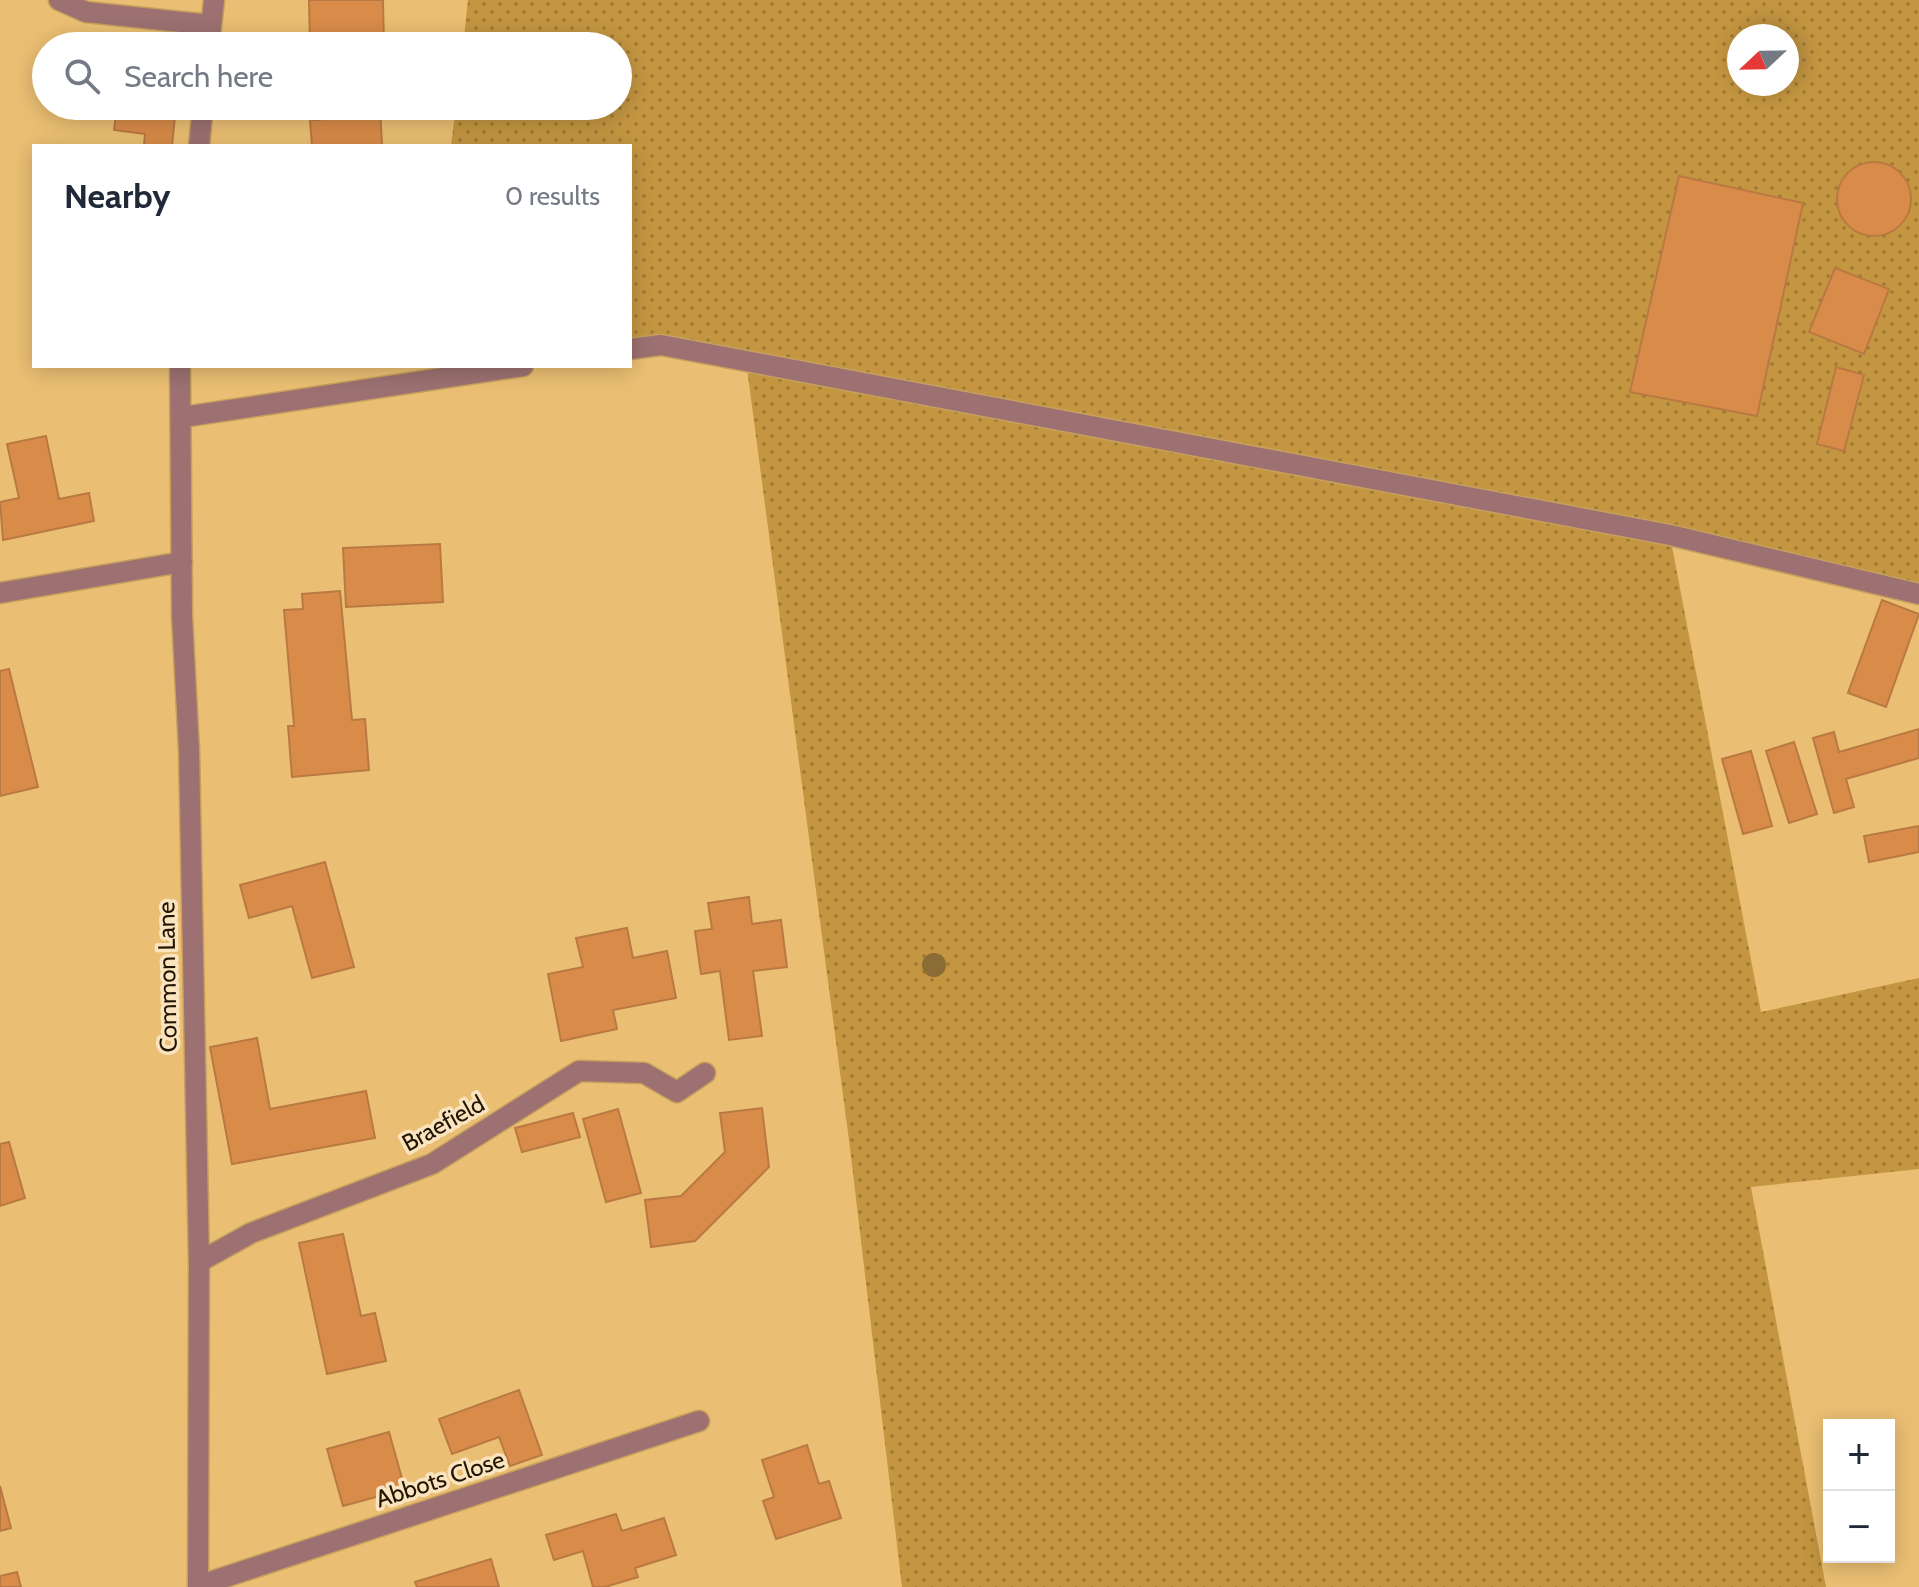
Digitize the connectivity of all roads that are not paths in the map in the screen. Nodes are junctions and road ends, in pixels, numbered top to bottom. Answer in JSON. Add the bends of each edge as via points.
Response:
{"nodes":[{"id":1,"x":59,"y":0,"type":"edge"},
{"id":2,"x":214,"y":0,"type":"edge"},
{"id":3,"x":211,"y":25,"type":"junction"},
{"id":4,"x":210,"y":32,"type":"edge"},
{"id":5,"x":202,"y":120,"type":"edge"},
{"id":6,"x":199,"y":144,"type":"edge"},
{"id":7,"x":632,"y":349,"type":"edge"},
{"id":8,"x":180,"y":368,"type":"edge"},
{"id":9,"x":510,"y":368,"type":"edge"},
{"id":10,"x":183,"y":417,"type":"junction"},
{"id":11,"x":182,"y":562,"type":"junction"},
{"id":12,"x":0,"y":593,"type":"edge"},
{"id":13,"x":1919,"y":594,"type":"edge"},
{"id":14,"x":705,"y":1073,"type":"dead end"},
{"id":15,"x":199,"y":1262,"type":"junction"},
{"id":16,"x":699,"y":1421,"type":"dead end"},
{"id":17,"x":198,"y":1586,"type":"edge"}],
"edges":[{"from":1,"to":3,"type":"street","via":[[86,12]]},
{"from":2,"to":3,"type":"street"},
{"from":3,"to":4,"type":"street"},
{"from":5,"to":6,"type":"street"},
{"from":7,"to":13,"type":"street","via":[[661,345],[1655,532]]},
{"from":8,"to":10,"type":"street","name":"Common Lane"},
{"from":9,"to":10,"type":"street"},
{"from":10,"to":11,"type":"street","name":"Common Lane"},
{"from":11,"to":12,"type":"street"},
{"from":11,"to":15,"type":"street","name":"Common Lane"},
{"from":14,"to":15,"type":"street","name":"Braefield","via":[[677,1092],[644,1073],[579,1071],[432,1164],[251,1233]]},
{"from":15,"to":17,"type":"street","name":"Common Lane"},
{"from":16,"to":17,"type":"street","name":"Abbots Close"}]}
